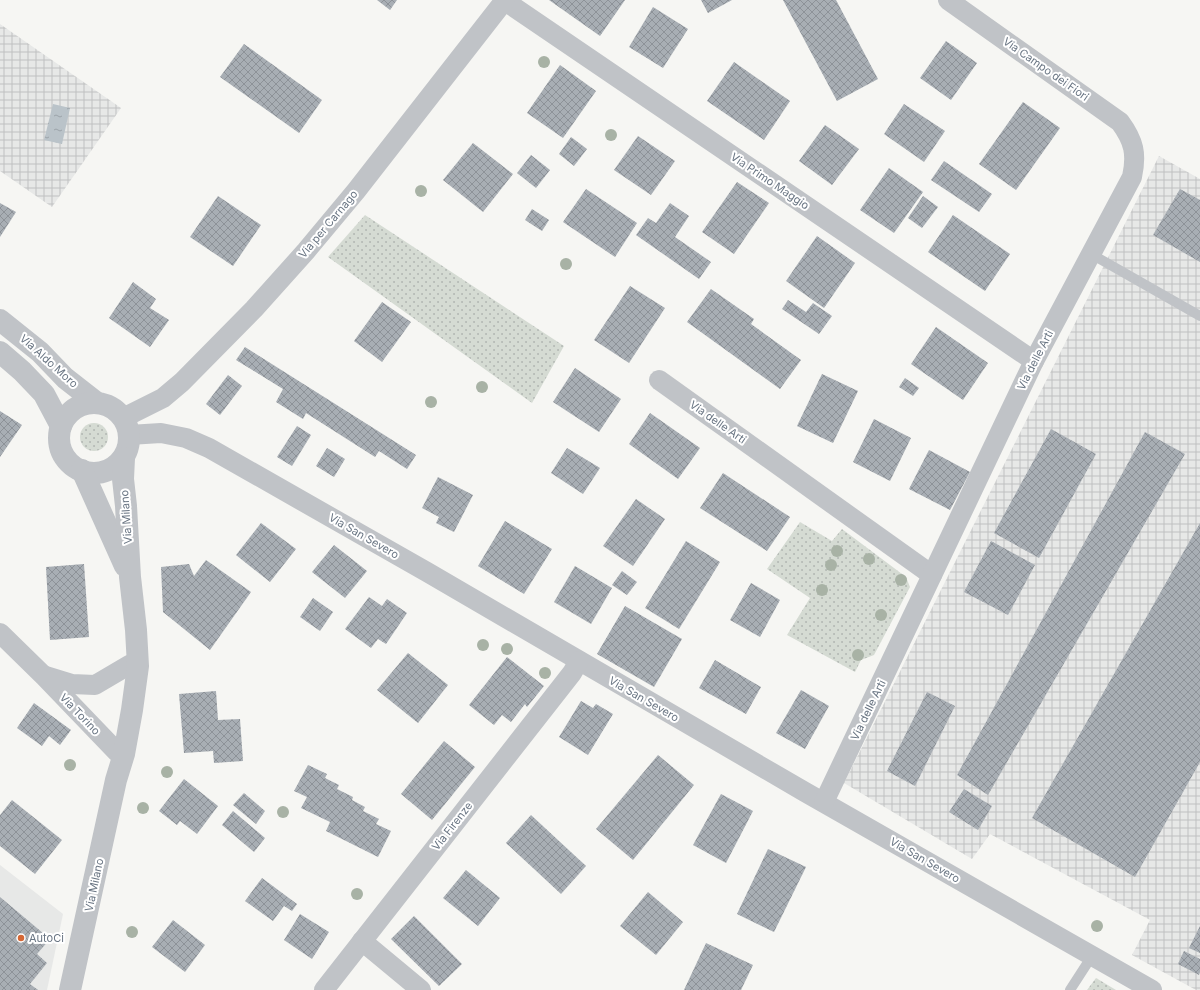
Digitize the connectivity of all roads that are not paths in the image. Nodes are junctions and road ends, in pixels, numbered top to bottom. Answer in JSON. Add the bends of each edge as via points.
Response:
{"nodes":[{"id":1,"x":505,"y":0,"type":"edge"},
{"id":2,"x":948,"y":0,"type":"edge"},
{"id":3,"x":1134,"y":147,"type":"joint"},
{"id":4,"x":1091,"y":254,"type":"junction"},
{"id":5,"x":1200,"y":316,"type":"edge"},
{"id":6,"x":0,"y":320,"type":"edge"},
{"id":7,"x":0,"y":352,"type":"edge"},
{"id":8,"x":1034,"y":361,"type":"junction"},
{"id":9,"x":659,"y":380,"type":"dead end"},
{"id":10,"x":98,"y":403,"type":"junction"},
{"id":11,"x":61,"y":426,"type":"junction"},
{"id":12,"x":126,"y":426,"type":"junction"},
{"id":13,"x":124,"y":458,"type":"junction"},
{"id":14,"x":82,"y":470,"type":"junction"},
{"id":15,"x":932,"y":575,"type":"junction"},
{"id":16,"x":130,"y":577,"type":"junction"},
{"id":17,"x":136,"y":630,"type":"junction"},
{"id":18,"x":0,"y":633,"type":"edge"},
{"id":19,"x":579,"y":661,"type":"junction"},
{"id":20,"x":129,"y":665,"type":"junction"},
{"id":21,"x":44,"y":676,"type":"junction"},
{"id":22,"x":117,"y":752,"type":"junction"},
{"id":23,"x":116,"y":780,"type":"junction"},
{"id":24,"x":824,"y":802,"type":"junction"},
{"id":25,"x":362,"y":942,"type":"junction"},
{"id":26,"x":1092,"y":956,"type":"junction"},
{"id":27,"x":70,"y":990,"type":"edge"},
{"id":28,"x":324,"y":990,"type":"edge"},
{"id":29,"x":421,"y":990,"type":"edge"},
{"id":30,"x":1070,"y":990,"type":"edge"},
{"id":31,"x":1152,"y":990,"type":"edge"}],
"edges":[{"from":1,"to":8,"type":"street","name":"Via Primo Maggio"},
{"from":1,"to":12,"type":"street","name":"Via per Carnago","via":[[306,251],[254,309],[182,382]]},
{"from":2,"to":3,"type":"street","name":"Via Campo dei Fiori","via":[[1120,122]]},
{"from":3,"to":4,"type":"street","name":"Via delle Arti","via":[[1135,163],[1132,177]]},
{"from":4,"to":5,"type":"lane"},
{"from":4,"to":8,"type":"street","name":"Via delle Arti"},
{"from":6,"to":10,"type":"street","name":"Via Aldo Moro","via":[[40,352],[65,378]]},
{"from":7,"to":11,"type":"street","via":[[44,394]]},
{"from":8,"to":15,"type":"street","name":"Via delle Arti"},
{"from":9,"to":15,"type":"street","name":"Via delle Arti"},
{"from":10,"to":11,"type":"street","via":[[83,405],[70,413]]},
{"from":10,"to":12,"type":"street","via":[[113,408]]},
{"from":11,"to":14,"type":"street","via":[[61,448],[66,458]]},
{"from":12,"to":13,"type":"street","via":[[129,444]]},
{"from":12,"to":19,"type":"street","name":"Via San Severo","via":[[186,438],[209,448]]},
{"from":13,"to":14,"type":"street","via":[[106,470]]},
{"from":13,"to":16,"type":"street","name":"Via Milano","via":[[123,479]]},
{"from":14,"to":16,"type":"street","name":"Via Milano"},
{"from":15,"to":24,"type":"street","name":"Via delle Arti"},
{"from":16,"to":17,"type":"street","name":"Via Milano"},
{"from":17,"to":20,"type":"street","name":"Via Milano"},
{"from":17,"to":23,"type":"street","name":"Via Milano","via":[[138,666],[124,754]]},
{"from":18,"to":21,"type":"street","name":"Via Torino"},
{"from":19,"to":24,"type":"street","name":"Via San Severo"},
{"from":19,"to":25,"type":"street","name":"Via Firenze"},
{"from":20,"to":21,"type":"street","name":"Via Torino","via":[[95,685],[72,684]]},
{"from":20,"to":22,"type":"street","name":"Via Milano"},
{"from":21,"to":22,"type":"street","name":"Via Torino"},
{"from":22,"to":23,"type":"street","name":"Via Milano"},
{"from":23,"to":27,"type":"street","name":"Via Milano"},
{"from":24,"to":26,"type":"street","name":"Via San Severo"},
{"from":25,"to":28,"type":"street","name":"Via Firenze"},
{"from":25,"to":29,"type":"street"},
{"from":26,"to":30,"type":"lane"},
{"from":26,"to":31,"type":"street","name":"Via San Severo"}]}
